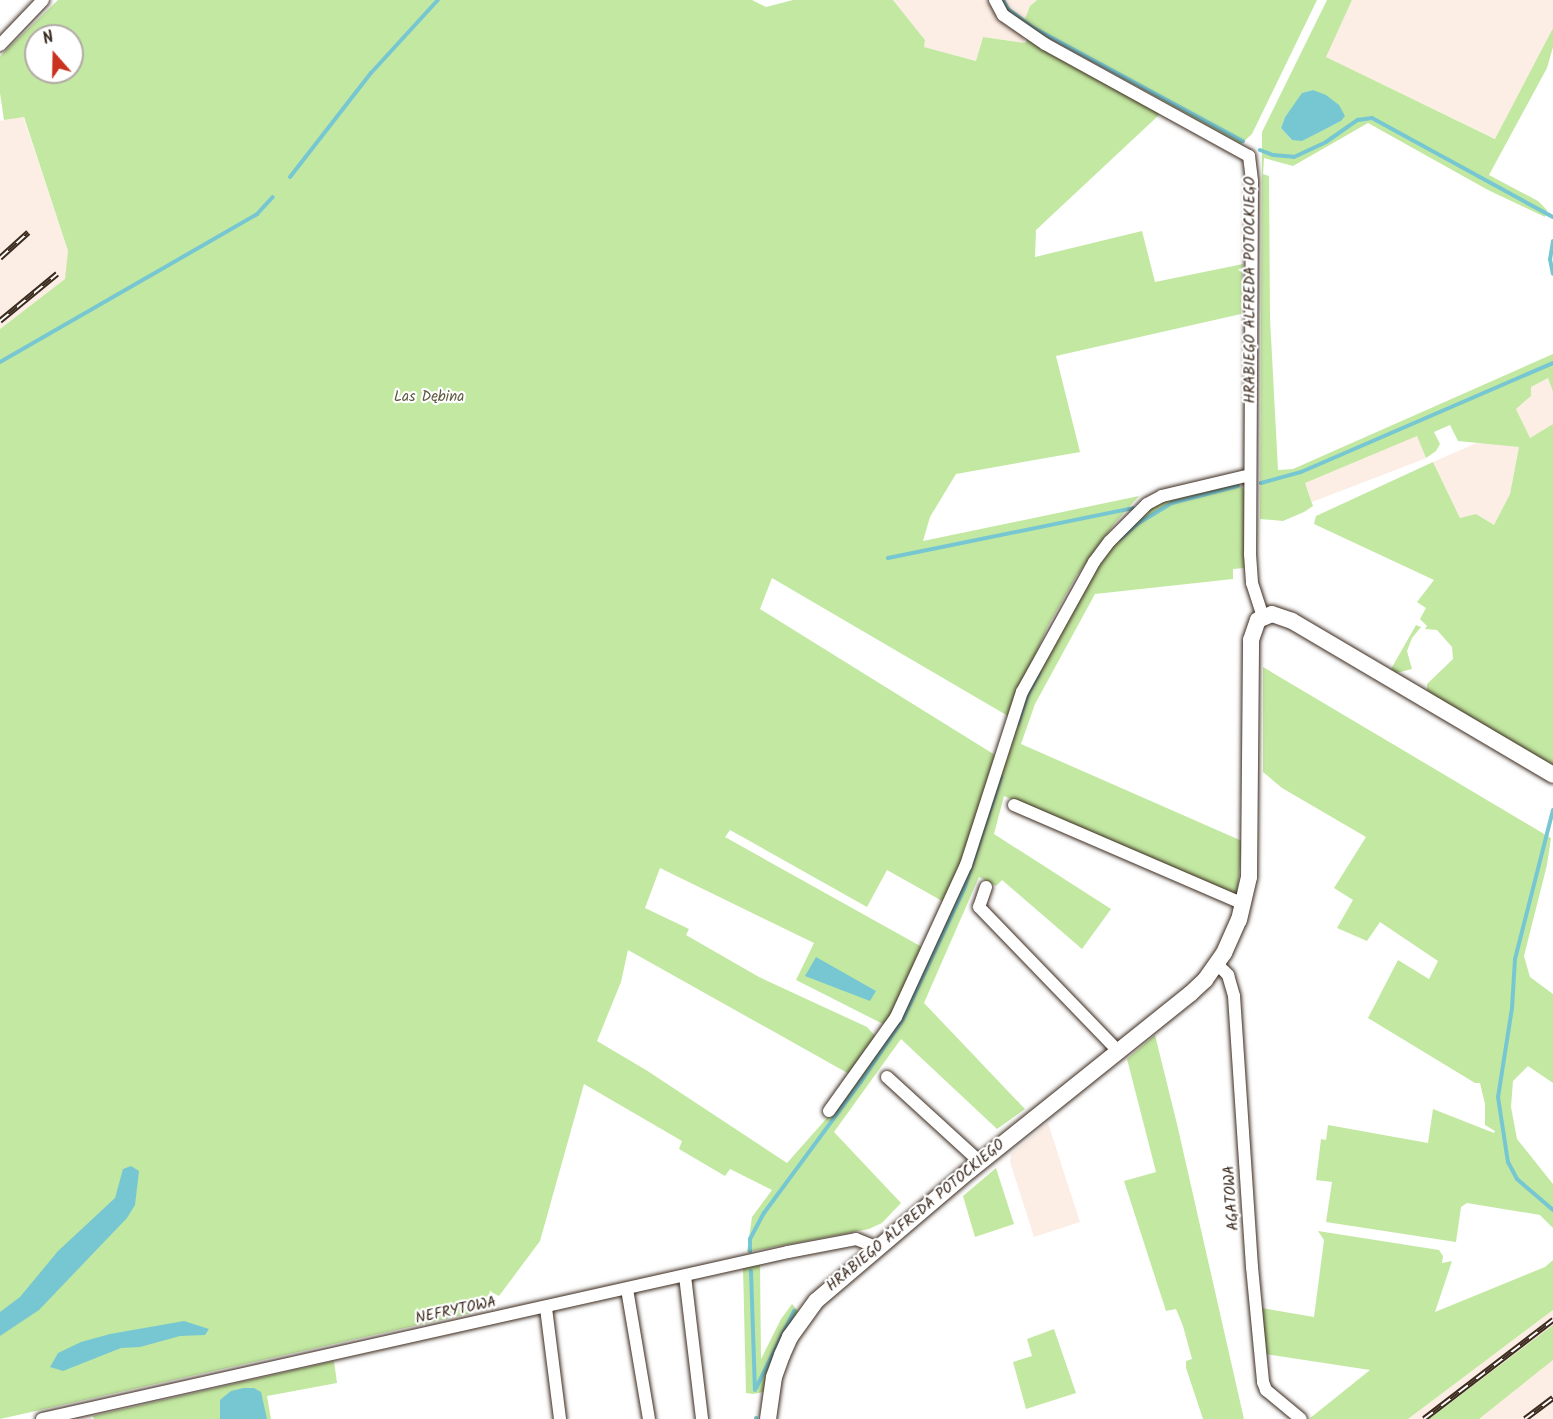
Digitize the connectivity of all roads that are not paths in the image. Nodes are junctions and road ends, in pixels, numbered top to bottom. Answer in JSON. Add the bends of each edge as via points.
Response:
{"nodes":[{"id":1,"x":43,"y":0,"type":"edge"},
{"id":2,"x":995,"y":0,"type":"edge"},
{"id":3,"x":0,"y":45,"type":"edge"},
{"id":4,"x":1250,"y":475,"type":"junction"},
{"id":5,"x":1263,"y":616,"type":"junction"},
{"id":6,"x":1553,"y":775,"type":"edge"},
{"id":7,"x":1014,"y":805,"type":"dead end"},
{"id":8,"x":986,"y":887,"type":"dead end"},
{"id":9,"x":1244,"y":904,"type":"junction"},
{"id":10,"x":1217,"y":964,"type":"junction"},
{"id":11,"x":1118,"y":1051,"type":"junction"},
{"id":12,"x":886,"y":1077,"type":"dead end"},
{"id":13,"x":829,"y":1112,"type":"dead end"},
{"id":14,"x":980,"y":1162,"type":"junction"},
{"id":15,"x":876,"y":1247,"type":"junction"},
{"id":16,"x":685,"y":1276,"type":"junction"},
{"id":17,"x":627,"y":1289,"type":"junction"},
{"id":18,"x":546,"y":1308,"type":"junction"},
{"id":19,"x":42,"y":1419,"type":"edge"},
{"id":20,"x":560,"y":1419,"type":"edge"},
{"id":21,"x":649,"y":1419,"type":"edge"},
{"id":22,"x":702,"y":1419,"type":"edge"},
{"id":23,"x":768,"y":1419,"type":"edge"},
{"id":24,"x":1301,"y":1419,"type":"edge"}],
"edges":[{"from":1,"to":3,"type":"street"},
{"from":2,"to":4,"type":"street","name":"HRABIEGO ALFREDA POTOCKIEGO","via":[[1003,15],[1045,44],[1249,156]]},
{"from":4,"to":5,"type":"street","name":"HRABIEGO ALFREDA POTOCKIEGO","via":[[1252,583]]},
{"from":4,"to":13,"type":"street","via":[[1162,496],[1147,504],[1094,562],[1022,692],[966,865],[896,1017]]},
{"from":5,"to":6,"type":"street","via":[[1292,621]]},
{"from":5,"to":9,"type":"street","name":"HRABIEGO ALFREDA POTOCKIEGO","via":[[1254,626],[1251,640],[1250,854]]},
{"from":7,"to":9,"type":"street"},
{"from":8,"to":11,"type":"street","via":[[979,907]]},
{"from":9,"to":10,"type":"street","name":"HRABIEGO ALFREDA POTOCKIEGO"},
{"from":10,"to":11,"type":"street","name":"HRABIEGO ALFREDA POTOCKIEGO","via":[[1190,994]]},
{"from":10,"to":24,"type":"street","name":"AGATOWA","via":[[1228,975],[1234,996],[1263,1382],[1266,1390]]},
{"from":11,"to":14,"type":"street","name":"HRABIEGO ALFREDA POTOCKIEGO"},
{"from":12,"to":14,"type":"street"},
{"from":14,"to":15,"type":"street","name":"HRABIEGO ALFREDA POTOCKIEGO"},
{"from":15,"to":16,"type":"street","name":"NEFRYTOWA","via":[[856,1239]]},
{"from":15,"to":23,"type":"street","name":"HRABIEGO ALFREDA POTOCKIEGO","via":[[816,1301],[790,1337],[774,1377]]},
{"from":16,"to":17,"type":"street","name":"NEFRYTOWA"},
{"from":16,"to":22,"type":"street"},
{"from":17,"to":18,"type":"street","name":"NEFRYTOWA"},
{"from":17,"to":21,"type":"street"},
{"from":18,"to":19,"type":"street","name":"NEFRYTOWA"},
{"from":18,"to":20,"type":"street"}]}
